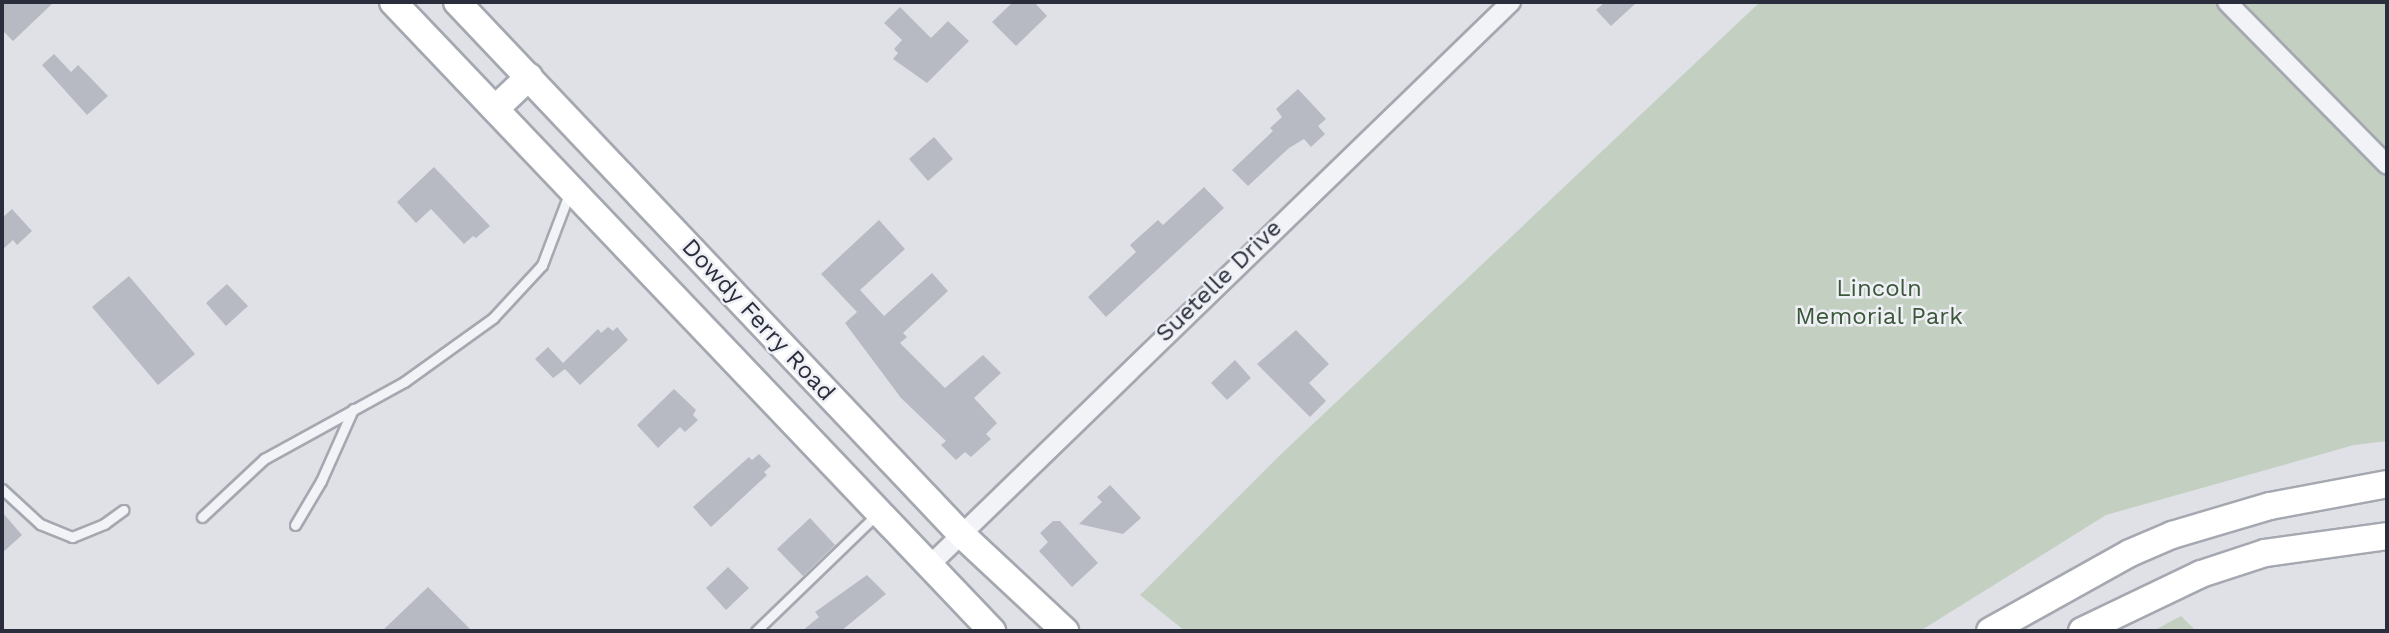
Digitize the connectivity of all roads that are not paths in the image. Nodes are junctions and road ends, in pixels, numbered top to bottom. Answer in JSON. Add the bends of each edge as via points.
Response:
{"nodes":[{"id":1,"x":393,"y":2,"type":"edge"},
{"id":2,"x":457,"y":2,"type":"edge"},
{"id":3,"x":1511,"y":2,"type":"edge"},
{"id":4,"x":2227,"y":2,"type":"edge"},
{"id":5,"x":529,"y":77,"type":"junction"},
{"id":6,"x":495,"y":109,"type":"junction"},
{"id":7,"x":2387,"y":165,"type":"edge"},
{"id":8,"x":572,"y":189,"type":"junction"},
{"id":9,"x":352,"y":409,"type":"junction"},
{"id":10,"x":2387,"y":484,"type":"edge"},
{"id":11,"x":2,"y":489,"type":"edge"},
{"id":12,"x":123,"y":509,"type":"dead end"},
{"id":13,"x":880,"y":511,"type":"junction"},
{"id":14,"x":202,"y":517,"type":"dead end"},
{"id":15,"x":295,"y":525,"type":"dead end"},
{"id":16,"x":960,"y":533,"type":"junction"},
{"id":17,"x":2387,"y":536,"type":"edge"},
{"id":18,"x":931,"y":564,"type":"junction"},
{"id":19,"x":756,"y":631,"type":"edge"},
{"id":20,"x":992,"y":631,"type":"edge"},
{"id":21,"x":1065,"y":631,"type":"edge"},
{"id":22,"x":1990,"y":631,"type":"edge"},
{"id":23,"x":2082,"y":631,"type":"edge"}],
"edges":[{"from":1,"to":6,"type":"main road","name":"Dowdy Ferry Road"},
{"from":2,"to":5,"type":"main road","name":"Dowdy Ferry Road"},
{"from":3,"to":16,"type":"street","name":"Suetelle Drive"},
{"from":4,"to":7,"type":"street"},
{"from":5,"to":6,"type":"main road"},
{"from":5,"to":16,"type":"main road","name":"Dowdy Ferry Road"},
{"from":6,"to":8,"type":"main road","name":"Dowdy Ferry Road"},
{"from":8,"to":9,"type":"lane","via":[[542,265],[522,291],[493,318],[404,382]]},
{"from":8,"to":13,"type":"main road","name":"Dowdy Ferry Road"},
{"from":9,"to":14,"type":"lane","via":[[264,459]]},
{"from":9,"to":15,"type":"lane","via":[[321,481]]},
{"from":10,"to":22,"type":"main road","via":[[2270,506],[2172,535],[2130,553]]},
{"from":11,"to":12,"type":"lane","via":[[40,524],[72,537],[104,524]]},
{"from":13,"to":18,"type":"main road","name":"Dowdy Ferry Road"},
{"from":13,"to":19,"type":"lane"},
{"from":16,"to":18,"type":"street","name":"Suetelle Drive"},
{"from":16,"to":21,"type":"main road","name":"Dowdy Ferry Road"},
{"from":17,"to":23,"type":"main road","via":[[2265,553],[2201,575]]},
{"from":18,"to":20,"type":"main road","name":"Dowdy Ferry Road"}]}
